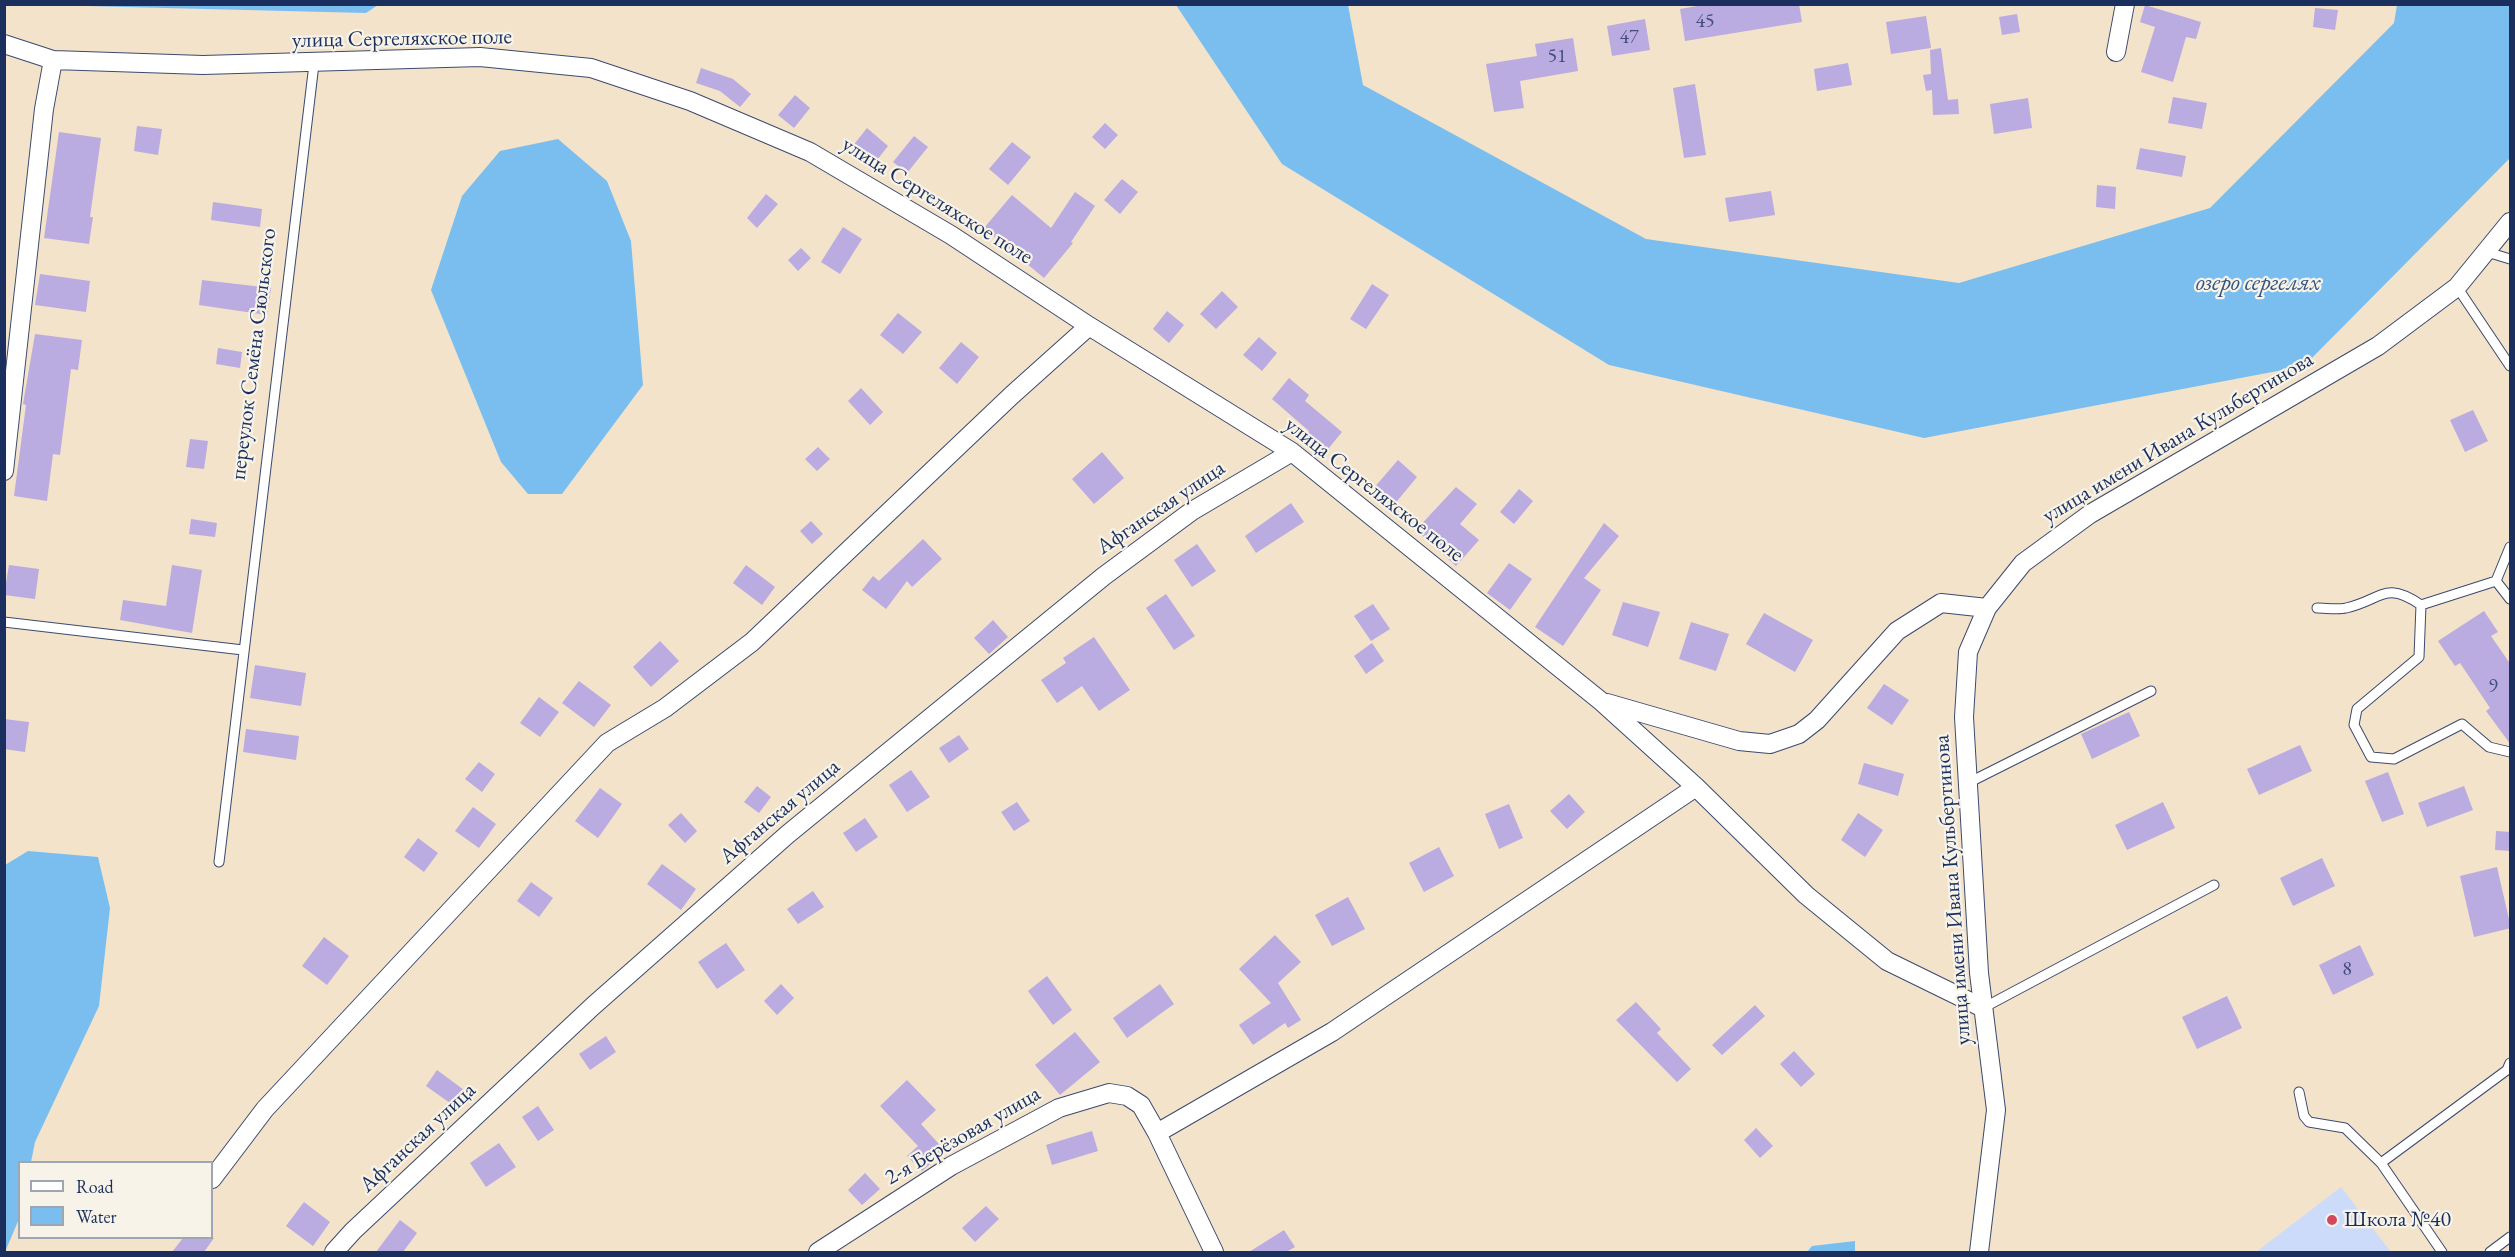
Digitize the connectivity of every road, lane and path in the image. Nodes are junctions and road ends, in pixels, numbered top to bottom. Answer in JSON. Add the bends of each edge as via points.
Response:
{"nodes":[{"id":1,"x":2125,"y":4,"type":"edge"},
{"id":2,"x":4,"y":44,"type":"edge"},
{"id":3,"x":2116,"y":52,"type":"dead end"},
{"id":4,"x":53,"y":60,"type":"junction"},
{"id":5,"x":314,"y":64,"type":"junction"},
{"id":6,"x":2511,"y":222,"type":"edge"},
{"id":7,"x":2487,"y":252,"type":"junction"},
{"id":8,"x":2511,"y":259,"type":"edge"},
{"id":9,"x":2457,"y":287,"type":"junction"},
{"id":10,"x":1089,"y":326,"type":"junction"},
{"id":11,"x":10,"y":366,"type":"edge"},
{"id":12,"x":2511,"y":366,"type":"edge"},
{"id":13,"x":1292,"y":452,"type":"junction"},
{"id":14,"x":4,"y":471,"type":"edge"},
{"id":15,"x":2511,"y":547,"type":"edge"},
{"id":16,"x":2496,"y":581,"type":"junction"},
{"id":17,"x":2511,"y":599,"type":"edge"},
{"id":18,"x":2421,"y":605,"type":"junction"},
{"id":19,"x":1987,"y":608,"type":"junction"},
{"id":20,"x":2317,"y":608,"type":"dead end"},
{"id":21,"x":4,"y":622,"type":"edge"},
{"id":22,"x":243,"y":650,"type":"junction"},
{"id":23,"x":2151,"y":691,"type":"dead end"},
{"id":24,"x":1602,"y":702,"type":"junction"},
{"id":25,"x":2511,"y":752,"type":"edge"},
{"id":26,"x":1968,"y":783,"type":"junction"},
{"id":27,"x":1696,"y":787,"type":"junction"},
{"id":28,"x":219,"y":862,"type":"dead end"},
{"id":29,"x":2214,"y":885,"type":"dead end"},
{"id":30,"x":1983,"y":1008,"type":"junction"},
{"id":31,"x":2511,"y":1063,"type":"edge"},
{"id":32,"x":2298,"y":1092,"type":"dead end"},
{"id":33,"x":1157,"y":1132,"type":"junction"},
{"id":34,"x":2381,"y":1163,"type":"junction"},
{"id":35,"x":213,"y":1178,"type":"edge"},
{"id":36,"x":2511,"y":1237,"type":"edge"},
{"id":37,"x":334,"y":1252,"type":"edge"},
{"id":38,"x":818,"y":1252,"type":"edge"},
{"id":39,"x":1214,"y":1252,"type":"edge"},
{"id":40,"x":1979,"y":1252,"type":"edge"},
{"id":41,"x":2442,"y":1252,"type":"edge"},
{"id":42,"x":2490,"y":1252,"type":"edge"}],
"edges":[{"from":1,"to":3,"type":"street"},
{"from":2,"to":4,"type":"street","name":"улица Сергеляхское поле"},
{"from":4,"to":5,"type":"street","name":"улица Сергеляхское поле"},
{"from":4,"to":11,"type":"street"},
{"from":5,"to":10,"type":"street","name":"улица Сергеляхское поле","via":[[480,57],[591,68],[679,97],[810,152],[951,235]]},
{"from":5,"to":22,"type":"lane","name":"переулок Семёна Сюльского"},
{"from":6,"to":7,"type":"street","name":"улица имени Ивана Кульбертинова"},
{"from":7,"to":8,"type":"lane"},
{"from":7,"to":9,"type":"street","name":"улица имени Ивана Кульбертинова"},
{"from":9,"to":12,"type":"lane"},
{"from":9,"to":19,"type":"street","name":"улица имени Ивана Кульбертинова","via":[[2378,346],[2090,514],[2023,563]]},
{"from":10,"to":13,"type":"street","name":"улица Сергеляхское поле"},
{"from":10,"to":35,"type":"street","via":[[752,642],[665,708],[607,743],[265,1109]]},
{"from":11,"to":14,"type":"street"},
{"from":13,"to":24,"type":"street","name":"улица Сергеляхское поле"},
{"from":13,"to":37,"type":"street","name":"Афганская улица","via":[[1192,511],[1104,576],[788,834],[593,1006]]},
{"from":15,"to":16,"type":"lane"},
{"from":16,"to":17,"type":"lane"},
{"from":16,"to":18,"type":"lane"},
{"from":18,"to":20,"type":"lane","via":[[2403,592],[2385,592],[2345,609]]},
{"from":18,"to":25,"type":"lane","via":[[2419,657],[2356,709],[2354,725],[2371,757],[2394,759],[2462,724],[2489,747]]},
{"from":19,"to":24,"type":"street","via":[[1941,603],[1897,631],[1816,720],[1799,734],[1770,744],[1739,741]]},
{"from":19,"to":26,"type":"street","name":"улица имени Ивана Кульбертинова","via":[[1968,652],[1964,717]]},
{"from":21,"to":22,"type":"lane"},
{"from":22,"to":28,"type":"lane","name":"переулок Семёна Сюльского"},
{"from":23,"to":26,"type":"lane"},
{"from":24,"to":27,"type":"street","name":"улица Сергеляхское поле"},
{"from":26,"to":30,"type":"street","name":"улица имени Ивана Кульбертинова"},
{"from":27,"to":30,"type":"street","name":"улица Сергеляхское поле","via":[[1806,895],[1887,961]]},
{"from":27,"to":33,"type":"street","via":[[1332,1032]]},
{"from":29,"to":30,"type":"lane"},
{"from":30,"to":40,"type":"street","name":"улица имени Ивана Кульбертинова","via":[[1996,1110]]},
{"from":31,"to":34,"type":"lane","via":[[2507,1070]]},
{"from":32,"to":34,"type":"lane","via":[[2309,1122],[2345,1128]]},
{"from":33,"to":38,"type":"street","name":"2-я Берёзовая улица","via":[[1141,1105],[1127,1096],[1109,1093],[1059,1108],[951,1166]]},
{"from":33,"to":39,"type":"street"},
{"from":34,"to":41,"type":"lane"},
{"from":36,"to":42,"type":"lane"}]}
